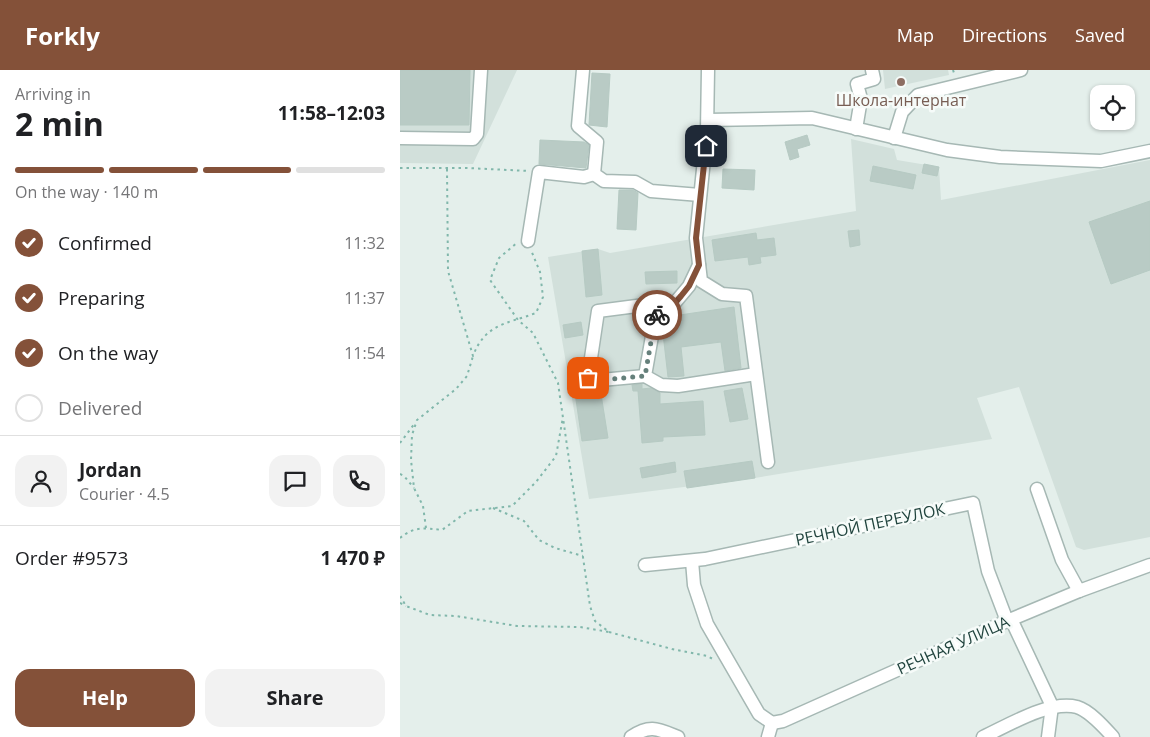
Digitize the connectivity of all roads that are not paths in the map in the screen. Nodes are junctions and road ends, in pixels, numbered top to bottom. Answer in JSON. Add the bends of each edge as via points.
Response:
{"nodes":[{"id":1,"x":481,"y":70,"type":"edge"},
{"id":2,"x":583,"y":70,"type":"edge"},
{"id":3,"x":708,"y":70,"type":"edge"},
{"id":4,"x":872,"y":70,"type":"edge"},
{"id":5,"x":1021,"y":70,"type":"edge"},
{"id":6,"x":708,"y":120,"type":"junction"},
{"id":7,"x":856,"y":129,"type":"junction"},
{"id":8,"x":400,"y":138,"type":"edge"},
{"id":9,"x":894,"y":138,"type":"junction"},
{"id":10,"x":1150,"y":151,"type":"edge"},
{"id":11,"x":594,"y":174,"type":"junction"},
{"id":12,"x":700,"y":195,"type":"junction"},
{"id":13,"x":528,"y":241,"type":"road end"},
{"id":14,"x":699,"y":265,"type":"junction"},
{"id":15,"x":660,"y":310,"type":"junction"},
{"id":16,"x":756,"y":374,"type":"junction"},
{"id":17,"x":645,"y":376,"type":"junction"},
{"id":18,"x":768,"y":462,"type":"dead end"},
{"id":19,"x":1037,"y":489,"type":"dead end"},
{"id":20,"x":692,"y":561,"type":"junction"},
{"id":21,"x":646,"y":565,"type":"dead end"},
{"id":22,"x":1150,"y":565,"type":"edge"},
{"id":23,"x":1079,"y":591,"type":"junction"},
{"id":24,"x":1009,"y":620,"type":"junction"},
{"id":25,"x":1052,"y":706,"type":"junction"},
{"id":26,"x":772,"y":723,"type":"junction"},
{"id":27,"x":1110,"y":736,"type":"edge"},
{"id":28,"x":631,"y":737,"type":"edge"},
{"id":29,"x":678,"y":737,"type":"edge"},
{"id":30,"x":768,"y":737,"type":"edge"},
{"id":31,"x":983,"y":737,"type":"edge"},
{"id":32,"x":1048,"y":737,"type":"edge"}],
"edges":[{"from":1,"to":8,"type":"street","via":[[477,134],[473,139]]},
{"from":2,"to":11,"type":"street","via":[[578,126],[597,142]]},
{"from":3,"to":6,"type":"street"},
{"from":4,"to":7,"type":"street","via":[[874,79],[857,84],[861,99]]},
{"from":5,"to":9,"type":"street","via":[[918,95],[902,112]]},
{"from":6,"to":7,"type":"street","via":[[812,118]]},
{"from":6,"to":12,"type":"street"},
{"from":7,"to":9,"type":"street"},
{"from":9,"to":10,"type":"street","via":[[1000,157],[1101,161]]},
{"from":11,"to":12,"type":"street","via":[[604,181],[635,182],[651,192]]},
{"from":11,"to":13,"type":"street","via":[[584,177],[539,172]]},
{"from":12,"to":14,"type":"street","via":[[696,238]]},
{"from":14,"to":15,"type":"street","via":[[689,286],[673,305]]},
{"from":14,"to":16,"type":"street","via":[[700,281],[722,294],[746,296]]},
{"from":15,"to":17,"type":"street","via":[[655,319]]},
{"from":15,"to":17,"type":"street","via":[[652,304],[598,311],[588,378]]},
{"from":16,"to":17,"type":"street","via":[[678,386],[661,385]]},
{"from":16,"to":18,"type":"street"},
{"from":19,"to":23,"type":"street","via":[[1062,560]]},
{"from":20,"to":21,"type":"street","name":"РЕЧНОЙ ПЕРЕУЛОК"},
{"from":20,"to":24,"type":"street","name":"РЕЧНОЙ ПЕРЕУЛОК","via":[[974,503],[988,570]]},
{"from":20,"to":26,"type":"street","via":[[694,585],[707,624],[759,714]]},
{"from":22,"to":23,"type":"street","name":"РЕЧНАЯ УЛИЦА"},
{"from":23,"to":24,"type":"street","name":"РЕЧНАЯ УЛИЦА"},
{"from":24,"to":25,"type":"street"},
{"from":24,"to":26,"type":"street","name":"РЕЧНАЯ УЛИЦА","via":[[783,722]]},
{"from":25,"to":27,"type":"street","via":[[1079,708],[1102,725]]},
{"from":25,"to":31,"type":"street"},
{"from":25,"to":32,"type":"street"},
{"from":26,"to":30,"type":"street"},
{"from":28,"to":29,"type":"street","via":[[642,729],[656,729]]}]}
